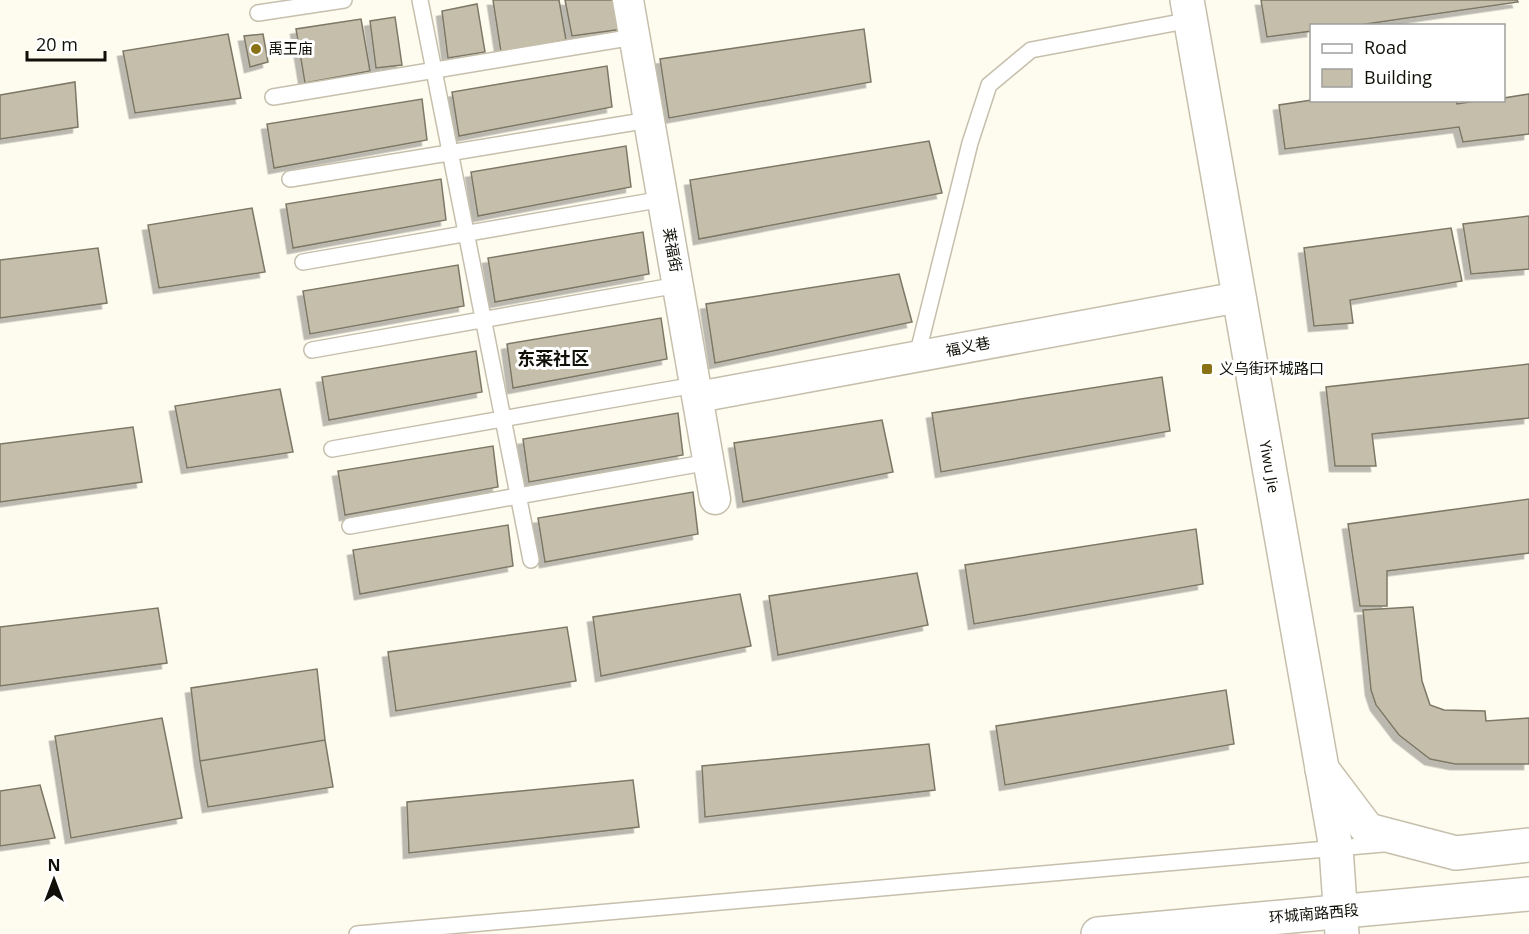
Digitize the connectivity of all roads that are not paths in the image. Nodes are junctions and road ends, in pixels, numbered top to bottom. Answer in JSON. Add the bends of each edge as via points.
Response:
{"nodes":[{"id":1,"x":344,"y":0,"type":"edge"},
{"id":2,"x":420,"y":0,"type":"edge"},
{"id":3,"x":628,"y":0,"type":"edge"},
{"id":4,"x":1189,"y":10,"type":"edge"},
{"id":5,"x":258,"y":13,"type":"dead end"},
{"id":6,"x":634,"y":37,"type":"junction"},
{"id":7,"x":434,"y":70,"type":"junction"},
{"id":8,"x":273,"y":97,"type":"dead end"},
{"id":9,"x":649,"y":120,"type":"junction"},
{"id":10,"x":450,"y":153,"type":"junction"},
{"id":11,"x":290,"y":179,"type":"dead end"},
{"id":12,"x":663,"y":199,"type":"junction"},
{"id":13,"x":466,"y":234,"type":"junction"},
{"id":14,"x":303,"y":262,"type":"dead end"},
{"id":15,"x":678,"y":285,"type":"junction"},
{"id":16,"x":1239,"y":297,"type":"junction"},
{"id":17,"x":483,"y":320,"type":"junction"},
{"id":18,"x":312,"y":350,"type":"dead end"},
{"id":19,"x":917,"y":356,"type":"junction"},
{"id":20,"x":696,"y":391,"type":"junction"},
{"id":21,"x":503,"y":419,"type":"junction"},
{"id":22,"x":332,"y":449,"type":"dead end"},
{"id":23,"x":709,"y":462,"type":"junction"},
{"id":24,"x":518,"y":496,"type":"junction"},
{"id":25,"x":715,"y":500,"type":"dead end"},
{"id":26,"x":350,"y":526,"type":"dead end"},
{"id":27,"x":531,"y":560,"type":"dead end"},
{"id":28,"x":1322,"y":769,"type":"junction"},
{"id":29,"x":1529,"y":830,"type":"edge"},
{"id":30,"x":1459,"y":837,"type":"dead end"},
{"id":31,"x":1517,"y":839,"type":"edge"},
{"id":32,"x":1413,"y":841,"type":"junction"},
{"id":33,"x":1336,"y":848,"type":"junction"},
{"id":34,"x":1529,"y":894,"type":"edge"},
{"id":35,"x":1341,"y":923,"type":"edge"},
{"id":36,"x":357,"y":934,"type":"edge"},
{"id":37,"x":1098,"y":934,"type":"edge"}],
"edges":[{"from":1,"to":5,"type":"lane"},
{"from":2,"to":7,"type":"lane"},
{"from":3,"to":6,"type":"street","name":"莱福街"},
{"from":4,"to":16,"type":"street","name":"Yiwu Jie"},
{"from":4,"to":19,"type":"lane","via":[[1031,50],[989,85],[970,143]]},
{"from":6,"to":7,"type":"lane"},
{"from":6,"to":9,"type":"street","name":"莱福街"},
{"from":7,"to":8,"type":"lane"},
{"from":7,"to":10,"type":"lane"},
{"from":9,"to":10,"type":"lane"},
{"from":9,"to":12,"type":"street","name":"莱福街"},
{"from":10,"to":11,"type":"lane"},
{"from":10,"to":13,"type":"lane"},
{"from":12,"to":13,"type":"lane"},
{"from":12,"to":15,"type":"street","name":"莱福街"},
{"from":13,"to":14,"type":"lane"},
{"from":13,"to":17,"type":"lane"},
{"from":15,"to":17,"type":"lane"},
{"from":15,"to":20,"type":"street","name":"莱福街"},
{"from":16,"to":19,"type":"street","name":"福义巷"},
{"from":16,"to":28,"type":"street","name":"Yiwu Jie"},
{"from":17,"to":18,"type":"lane"},
{"from":17,"to":21,"type":"lane"},
{"from":19,"to":20,"type":"street","name":"福义巷"},
{"from":20,"to":21,"type":"lane"},
{"from":20,"to":23,"type":"street","name":"莱福街"},
{"from":21,"to":22,"type":"lane"},
{"from":21,"to":24,"type":"lane"},
{"from":23,"to":24,"type":"lane"},
{"from":23,"to":25,"type":"street","name":"莱福街"},
{"from":24,"to":26,"type":"lane"},
{"from":24,"to":27,"type":"lane"},
{"from":28,"to":32,"type":"street","via":[[1368,830]]},
{"from":28,"to":33,"type":"street","name":"Yiwu Jie"},
{"from":29,"to":31,"type":"lane"},
{"from":30,"to":32,"type":"lane"},
{"from":31,"to":32,"type":"street","via":[[1456,853]]},
{"from":32,"to":33,"type":"lane"},
{"from":33,"to":35,"type":"street","name":"Yiwu Jie"},
{"from":33,"to":36,"type":"lane"},
{"from":34,"to":35,"type":"street","name":"环城南路西段"},
{"from":35,"to":37,"type":"street","name":"环城南路西段"}]}
